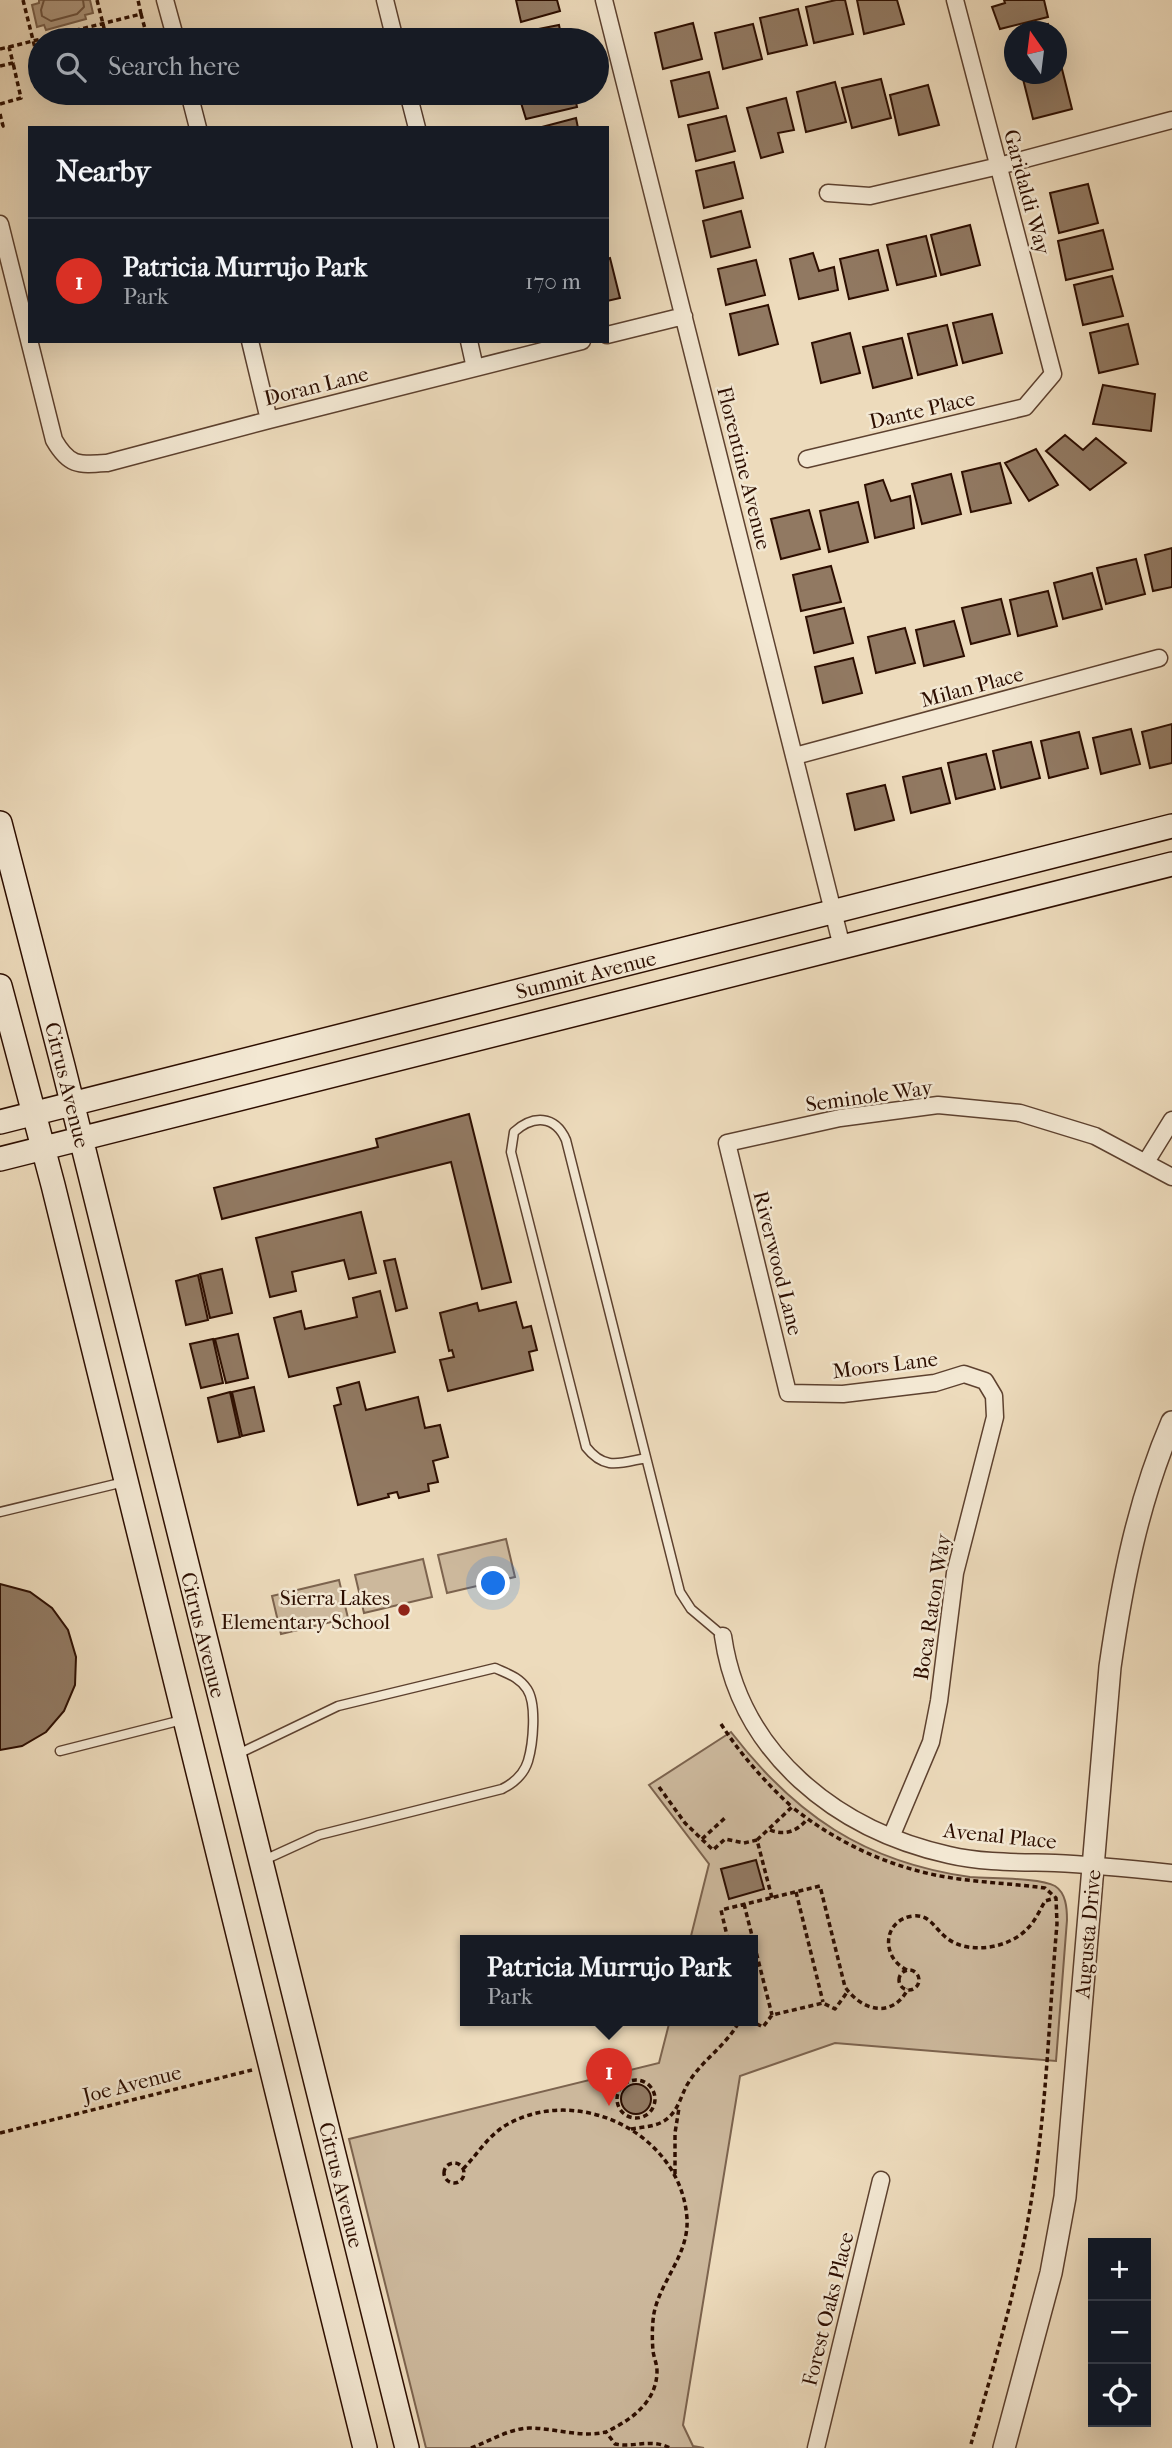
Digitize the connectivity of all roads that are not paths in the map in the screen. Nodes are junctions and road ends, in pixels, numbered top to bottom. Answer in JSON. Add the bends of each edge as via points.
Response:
{"nodes":[{"id":1,"x":165,"y":0,"type":"edge"},
{"id":2,"x":385,"y":0,"type":"edge"},
{"id":3,"x":604,"y":0,"type":"edge"},
{"id":4,"x":956,"y":0,"type":"edge"},
{"id":5,"x":173,"y":28,"type":"edge"},
{"id":6,"x":392,"y":28,"type":"edge"},
{"id":7,"x":192,"y":105,"type":"edge"},
{"id":8,"x":411,"y":105,"type":"edge"},
{"id":9,"x":1172,"y":120,"type":"edge"},
{"id":10,"x":197,"y":126,"type":"edge"},
{"id":11,"x":416,"y":126,"type":"edge"},
{"id":12,"x":999,"y":166,"type":"junction"},
{"id":13,"x":828,"y":193,"type":"dead end"},
{"id":14,"x":0,"y":224,"type":"edge"},
{"id":15,"x":684,"y":316,"type":"junction"},
{"id":16,"x":609,"y":335,"type":"edge"},
{"id":17,"x":28,"y":336,"type":"edge"},
{"id":18,"x":30,"y":343,"type":"edge"},
{"id":19,"x":250,"y":343,"type":"edge"},
{"id":20,"x":469,"y":343,"type":"edge"},
{"id":21,"x":574,"y":343,"type":"edge"},
{"id":22,"x":475,"y":368,"type":"junction"},
{"id":23,"x":1040,"y":390,"type":"joint"},
{"id":24,"x":269,"y":419,"type":"junction"},
{"id":25,"x":807,"y":459,"type":"dead end"},
{"id":26,"x":1159,"y":658,"type":"dead end"},
{"id":27,"x":795,"y":756,"type":"junction"},
{"id":28,"x":0,"y":823,"type":"edge"},
{"id":29,"x":1172,"y":826,"type":"edge"},
{"id":30,"x":1172,"y":864,"type":"edge"},
{"id":31,"x":833,"y":911,"type":"junction"},
{"id":32,"x":842,"y":947,"type":"junction"},
{"id":33,"x":0,"y":986,"type":"edge"},
{"id":34,"x":71,"y":1105,"type":"junction"},
{"id":35,"x":33,"y":1115,"type":"junction"},
{"id":36,"x":1172,"y":1120,"type":"edge"},
{"id":37,"x":0,"y":1122,"type":"edge"},
{"id":38,"x":80,"y":1139,"type":"junction"},
{"id":39,"x":727,"y":1143,"type":"joint"},
{"id":40,"x":43,"y":1148,"type":"junction"},
{"id":41,"x":0,"y":1158,"type":"edge"},
{"id":42,"x":1146,"y":1162,"type":"junction"},
{"id":43,"x":1172,"y":1177,"type":"edge"},
{"id":44,"x":985,"y":1381,"type":"joint"},
{"id":45,"x":788,"y":1393,"type":"joint"},
{"id":46,"x":1172,"y":1422,"type":"edge"},
{"id":47,"x":646,"y":1458,"type":"junction"},
{"id":48,"x":127,"y":1482,"type":"junction"},
{"id":49,"x":0,"y":1512,"type":"edge"},
{"id":50,"x":723,"y":1636,"type":"joint"},
{"id":51,"x":185,"y":1719,"type":"junction"},
{"id":52,"x":60,"y":1751,"type":"dead end"},
{"id":53,"x":233,"y":1756,"type":"junction"},
{"id":54,"x":891,"y":1837,"type":"junction"},
{"id":55,"x":260,"y":1862,"type":"junction"},
{"id":56,"x":1093,"y":1866,"type":"junction"},
{"id":57,"x":1172,"y":1873,"type":"edge"},
{"id":58,"x":881,"y":2180,"type":"dead end"},
{"id":59,"x":365,"y":2448,"type":"edge"},
{"id":60,"x":407,"y":2448,"type":"edge"},
{"id":61,"x":816,"y":2448,"type":"edge"},
{"id":62,"x":1004,"y":2448,"type":"edge"}],
"edges":[{"from":1,"to":5,"type":"street"},
{"from":2,"to":6,"type":"street"},
{"from":3,"to":15,"type":"street","name":"Florentine Avenue"},
{"from":4,"to":12,"type":"street","name":"Garidaldi Way"},
{"from":7,"to":10,"type":"street"},
{"from":8,"to":11,"type":"street"},
{"from":9,"to":12,"type":"street"},
{"from":12,"to":13,"type":"street","via":[[870,195]]},
{"from":12,"to":23,"type":"street","name":"Garidaldi Way","via":[[1053,374]]},
{"from":14,"to":17,"type":"street","name":"Doran Lane"},
{"from":15,"to":16,"type":"street"},
{"from":15,"to":27,"type":"street","name":"Florentine Avenue"},
{"from":18,"to":24,"type":"street","name":"Doran Lane","via":[[54,440],[63,456],[80,465],[107,463]]},
{"from":19,"to":24,"type":"street"},
{"from":20,"to":22,"type":"street"},
{"from":21,"to":22,"type":"street","name":"Doran Lane"},
{"from":22,"to":24,"type":"street","name":"Doran Lane"},
{"from":23,"to":25,"type":"street","name":"Dante Place","via":[[1025,407]]},
{"from":26,"to":27,"type":"street","name":"Milan Place"},
{"from":27,"to":31,"type":"street","name":"Florentine Avenue"},
{"from":28,"to":34,"type":"main road","name":"Citrus Avenue"},
{"from":29,"to":31,"type":"main road","name":"Summit Avenue"},
{"from":30,"to":32,"type":"main road","name":"Summit Avenue"},
{"from":31,"to":32,"type":"street","name":"Florentine Avenue"},
{"from":31,"to":34,"type":"main road","name":"Summit Avenue"},
{"from":32,"to":38,"type":"main road","name":"Summit Avenue"},
{"from":33,"to":35,"type":"main road","name":"Citrus Avenue"},
{"from":34,"to":35,"type":"main road","name":"Summit Avenue"},
{"from":34,"to":38,"type":"main road","name":"Citrus Avenue"},
{"from":35,"to":37,"type":"main road","name":"Summit Avenue"},
{"from":35,"to":40,"type":"main road","name":"Citrus Avenue"},
{"from":36,"to":42,"type":"street"},
{"from":38,"to":40,"type":"main road","name":"Summit Avenue"},
{"from":38,"to":53,"type":"main road","name":"Citrus Avenue"},
{"from":39,"to":42,"type":"street","name":"Seminole Way","via":[[840,1118],[938,1105],[1020,1113],[1095,1136]]},
{"from":39,"to":45,"type":"street","name":"Riverwood Lane"},
{"from":40,"to":41,"type":"main road","name":"Summit Avenue"},
{"from":40,"to":48,"type":"main road","name":"Citrus Avenue"},
{"from":42,"to":43,"type":"street","name":"Seminole Way"},
{"from":44,"to":45,"type":"street","name":"Moors Lane","via":[[964,1374],[843,1394]]},
{"from":44,"to":54,"type":"street","name":"Boca Raton Way","via":[[994,1396],[995,1417],[954,1573],[931,1742]]},
{"from":46,"to":56,"type":"street","name":"Augusta Drive","via":[[1137,1519],[1121,1590]]},
{"from":47,"to":47,"type":"lane","via":[[566,1140],[557,1126],[532,1120],[514,1132],[510,1152],[586,1447],[601,1462],[611,1464]]},
{"from":47,"to":50,"type":"lane","via":[[680,1592],[691,1609]]},
{"from":48,"to":49,"type":"lane"},
{"from":48,"to":51,"type":"main road","name":"Citrus Avenue"},
{"from":50,"to":54,"type":"street","name":"Avenal Place","via":[[735,1687],[770,1750],[828,1804]]},
{"from":51,"to":52,"type":"lane"},
{"from":51,"to":59,"type":"main road","name":"Citrus Avenue"},
{"from":53,"to":55,"type":"main road","name":"Citrus Avenue"},
{"from":53,"to":55,"type":"lane","via":[[338,1706],[495,1668],[519,1679],[529,1692],[533,1723],[527,1762],[515,1783],[319,1835]]},
{"from":54,"to":56,"type":"street","name":"Avenal Place","via":[[950,1856]]},
{"from":55,"to":60,"type":"main road","name":"Citrus Avenue"},
{"from":56,"to":57,"type":"street","name":"Avenal Place"},
{"from":56,"to":62,"type":"street","name":"Augusta Drive","via":[[1065,2197],[1051,2273]]},
{"from":58,"to":61,"type":"street","name":"Forest Oaks Place"}]}
